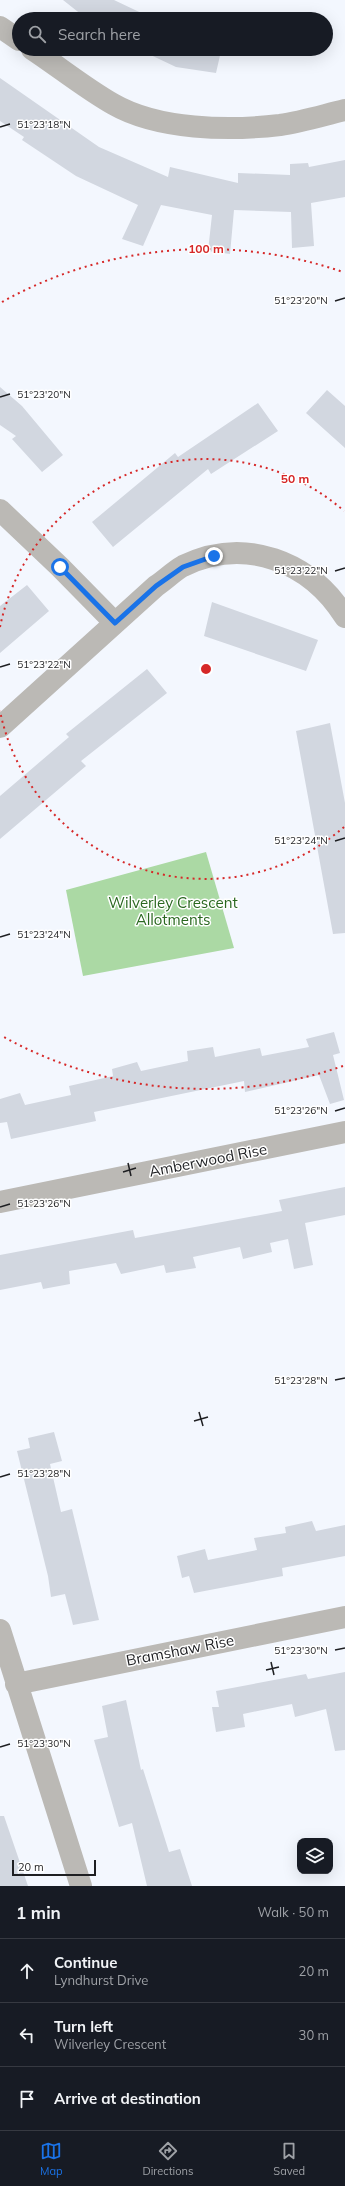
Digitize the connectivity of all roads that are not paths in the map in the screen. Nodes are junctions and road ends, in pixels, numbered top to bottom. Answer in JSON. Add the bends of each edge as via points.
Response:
{"nodes":[{"id":1,"x":0,"y":27,"type":"edge"},
{"id":2,"x":12,"y":35,"type":"edge"},
{"id":3,"x":42,"y":56,"type":"edge"},
{"id":4,"x":345,"y":110,"type":"edge"},
{"id":5,"x":0,"y":510,"type":"edge"},
{"id":6,"x":345,"y":617,"type":"edge"},
{"id":7,"x":115,"y":623,"type":"junction"},
{"id":8,"x":0,"y":727,"type":"edge"},
{"id":9,"x":345,"y":1132,"type":"edge"},
{"id":10,"x":0,"y":1202,"type":"edge"},
{"id":11,"x":345,"y":1617,"type":"edge"},
{"id":12,"x":0,"y":1630,"type":"edge"},
{"id":13,"x":16,"y":1684,"type":"junction"},
{"id":14,"x":81,"y":1886,"type":"edge"}],
"edges":[{"from":1,"to":2,"type":"street"},
{"from":3,"to":4,"type":"street","via":[[113,104],[142,117],[176,124],[247,127],[281,124]]},
{"from":5,"to":7,"type":"street"},
{"from":6,"to":7,"type":"street","via":[[337,604],[314,580],[284,562],[251,553],[214,556],[183,567],[156,586]]},
{"from":7,"to":8,"type":"street"},
{"from":9,"to":10,"type":"street","name":"Amberwood Rise"},
{"from":11,"to":13,"type":"street","name":"Bramshaw Rise"},
{"from":12,"to":13,"type":"street"},
{"from":13,"to":14,"type":"street"}]}
